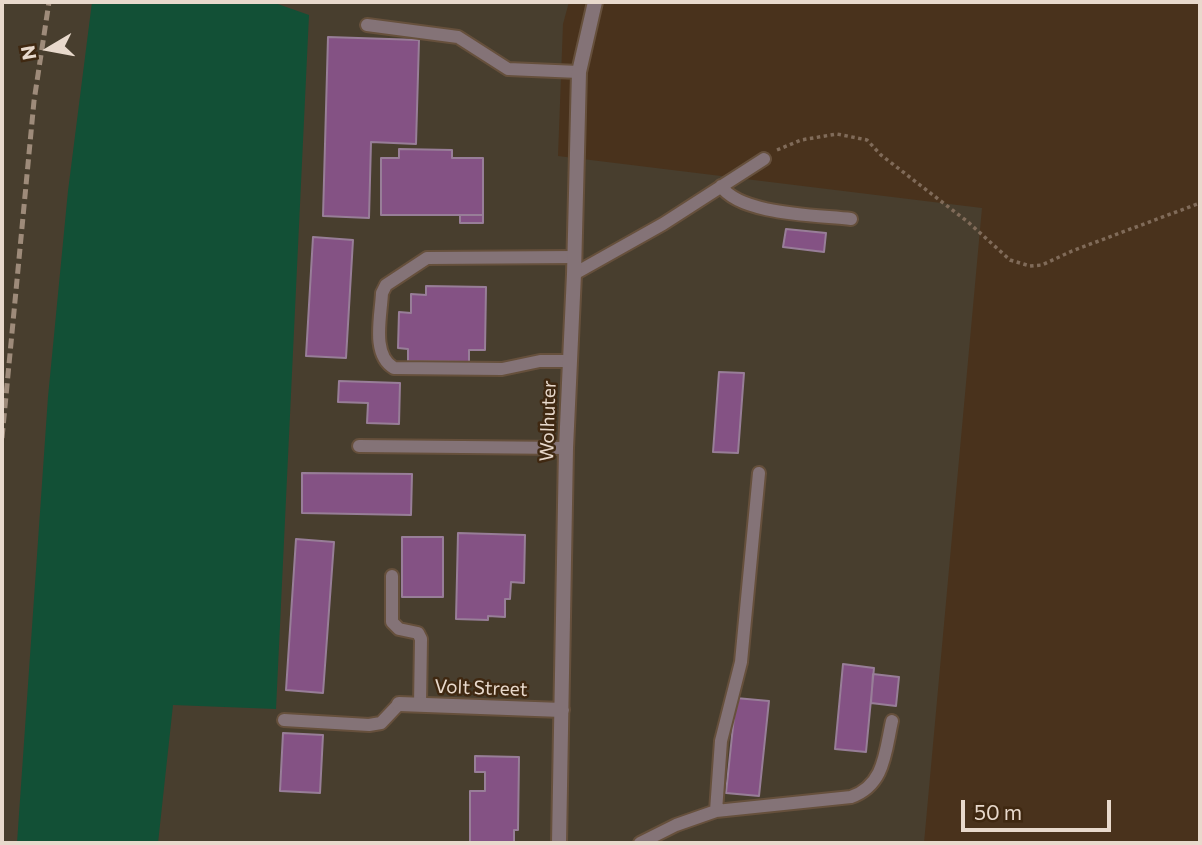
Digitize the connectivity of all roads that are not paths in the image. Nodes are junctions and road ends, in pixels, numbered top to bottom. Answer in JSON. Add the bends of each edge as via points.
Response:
{"nodes":[{"id":1,"x":595,"y":2,"type":"edge"},
{"id":2,"x":367,"y":25,"type":"dead end"},
{"id":3,"x":579,"y":72,"type":"junction"},
{"id":4,"x":764,"y":159,"type":"road end"},
{"id":5,"x":721,"y":186,"type":"junction"},
{"id":6,"x":851,"y":219,"type":"dead end"},
{"id":7,"x":575,"y":257,"type":"junction"},
{"id":8,"x":575,"y":274,"type":"junction"},
{"id":9,"x":570,"y":361,"type":"junction"},
{"id":10,"x":359,"y":446,"type":"dead end"},
{"id":11,"x":566,"y":448,"type":"junction"},
{"id":12,"x":759,"y":473,"type":"dead end"},
{"id":13,"x":392,"y":576,"type":"dead end"},
{"id":14,"x":399,"y":704,"type":"joint"},
{"id":15,"x":420,"y":705,"type":"junction"},
{"id":16,"x":562,"y":710,"type":"junction"},
{"id":17,"x":284,"y":720,"type":"dead end"},
{"id":18,"x":892,"y":720,"type":"dead end"},
{"id":19,"x":716,"y":811,"type":"junction"},
{"id":20,"x":559,"y":843,"type":"edge"},
{"id":21,"x":640,"y":843,"type":"edge"}],
"edges":[{"from":1,"to":3,"type":"street","name":"Wolhuter"},
{"from":2,"to":3,"type":"lane","via":[[458,37],[508,69]]},
{"from":3,"to":7,"type":"street","name":"Wolhuter"},
{"from":4,"to":5,"type":"lane"},
{"from":5,"to":6,"type":"lane","via":[[744,204]]},
{"from":5,"to":8,"type":"lane"},
{"from":7,"to":8,"type":"street","name":"Wolhuter"},
{"from":7,"to":9,"type":"lane","via":[[428,258],[386,285],[382,293],[380,354],[394,368],[502,369],[540,361]]},
{"from":8,"to":9,"type":"street","name":"Wolhuter"},
{"from":9,"to":11,"type":"street","name":"Wolhuter"},
{"from":10,"to":11,"type":"lane"},
{"from":11,"to":16,"type":"street","name":"Wolhuter"},
{"from":12,"to":19,"type":"lane","via":[[741,663],[720,741]]},
{"from":13,"to":15,"type":"lane","via":[[392,622],[399,629],[418,633],[421,639]]},
{"from":14,"to":15,"type":"street","name":"Volt Street"},
{"from":14,"to":17,"type":"lane","via":[[381,723],[369,725]]},
{"from":15,"to":16,"type":"street","name":"Volt Street"},
{"from":16,"to":20,"type":"street","name":"Wolhuter"},
{"from":18,"to":19,"type":"lane","via":[[882,770],[864,792]]},
{"from":19,"to":21,"type":"lane"}]}
